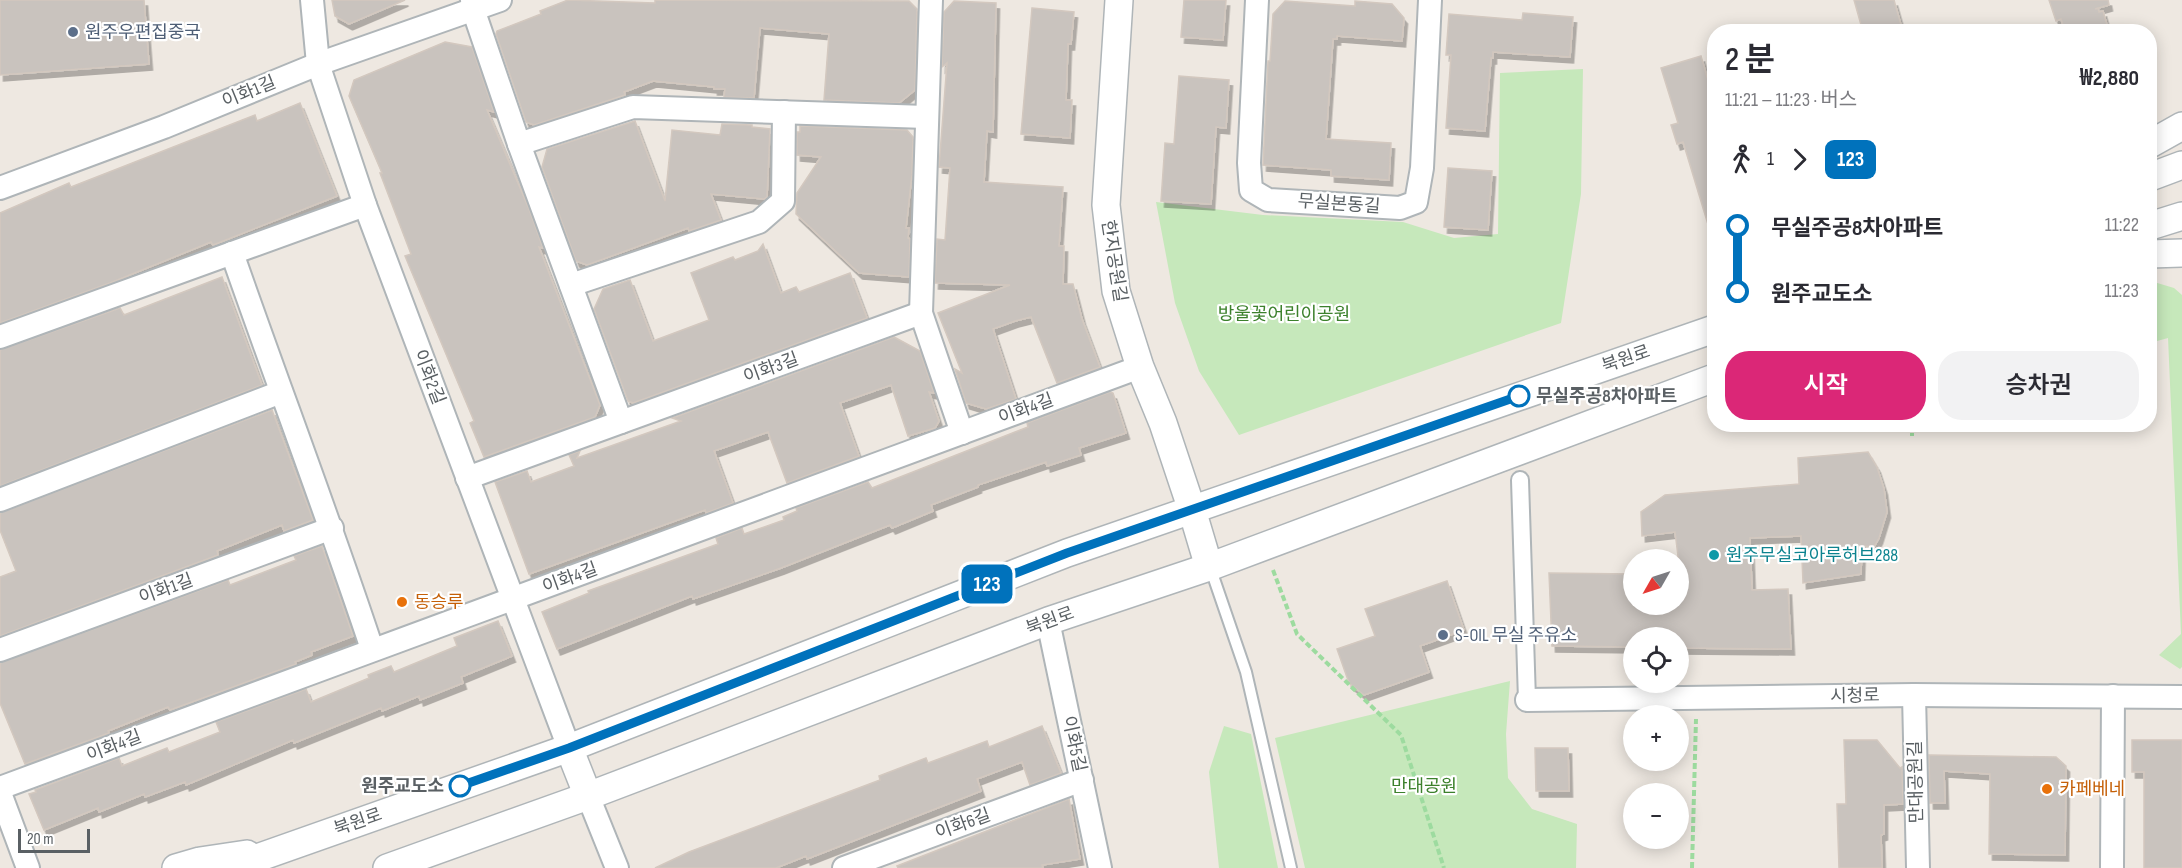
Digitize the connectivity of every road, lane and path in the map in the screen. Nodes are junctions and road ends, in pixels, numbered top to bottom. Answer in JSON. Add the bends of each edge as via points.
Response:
{"nodes":[{"id":1,"x":312,"y":0,"type":"edge"},
{"id":2,"x":500,"y":0,"type":"edge"},
{"id":3,"x":931,"y":0,"type":"edge"},
{"id":4,"x":1119,"y":0,"type":"edge"},
{"id":5,"x":1257,"y":0,"type":"edge"},
{"id":6,"x":1430,"y":0,"type":"edge"},
{"id":7,"x":472,"y":4,"type":"edge"},
{"id":8,"x":318,"y":64,"type":"junction"},
{"id":9,"x":784,"y":112,"type":"junction"},
{"id":10,"x":926,"y":117,"type":"junction"},
{"id":11,"x":2182,"y":126,"type":"edge"},
{"id":12,"x":2157,"y":140,"type":"edge"},
{"id":13,"x":519,"y":144,"type":"junction"},
{"id":14,"x":2182,"y":165,"type":"edge"},
{"id":15,"x":2157,"y":174,"type":"edge"},
{"id":16,"x":0,"y":188,"type":"edge"},
{"id":17,"x":365,"y":205,"type":"junction"},
{"id":18,"x":2182,"y":216,"type":"edge"},
{"id":19,"x":2157,"y":224,"type":"edge"},
{"id":20,"x":232,"y":253,"type":"junction"},
{"id":21,"x":2182,"y":253,"type":"edge"},
{"id":22,"x":2157,"y":254,"type":"edge"},
{"id":23,"x":571,"y":285,"type":"junction"},
{"id":24,"x":921,"y":313,"type":"junction"},
{"id":25,"x":1707,"y":331,"type":"edge"},
{"id":26,"x":0,"y":337,"type":"edge"},
{"id":27,"x":1140,"y":367,"type":"junction"},
{"id":28,"x":1707,"y":381,"type":"edge"},
{"id":29,"x":281,"y":392,"type":"junction"},
{"id":30,"x":621,"y":422,"type":"junction"},
{"id":31,"x":1912,"y":432,"type":"edge"},
{"id":32,"x":962,"y":433,"type":"junction"},
{"id":33,"x":1912,"y":436,"type":"dead end"},
{"id":34,"x":467,"y":478,"type":"junction"},
{"id":35,"x":1520,"y":480,"type":"dead end"},
{"id":36,"x":0,"y":500,"type":"edge"},
{"id":37,"x":1192,"y":510,"type":"junction"},
{"id":38,"x":332,"y":528,"type":"junction"},
{"id":39,"x":1209,"y":567,"type":"junction"},
{"id":40,"x":1273,"y":570,"type":"dead end"},
{"id":41,"x":513,"y":599,"type":"junction"},
{"id":42,"x":1048,"y":621,"type":"junction"},
{"id":43,"x":372,"y":649,"type":"junction"},
{"id":44,"x":0,"y":650,"type":"edge"},
{"id":45,"x":1914,"y":695,"type":"junction"},
{"id":46,"x":2113,"y":696,"type":"junction"},
{"id":47,"x":2182,"y":697,"type":"edge"},
{"id":48,"x":1696,"y":699,"type":"junction"},
{"id":49,"x":1527,"y":700,"type":"joint"},
{"id":50,"x":569,"y":748,"type":"junction"},
{"id":51,"x":1082,"y":780,"type":"junction"},
{"id":52,"x":0,"y":788,"type":"edge"},
{"id":53,"x":0,"y":794,"type":"edge"},
{"id":54,"x":588,"y":796,"type":"junction"},
{"id":55,"x":287,"y":848,"type":"junction"},
{"id":56,"x":28,"y":868,"type":"edge"},
{"id":57,"x":176,"y":868,"type":"edge"},
{"id":58,"x":229,"y":868,"type":"edge"},
{"id":59,"x":387,"y":868,"type":"edge"},
{"id":60,"x":618,"y":868,"type":"edge"},
{"id":61,"x":844,"y":868,"type":"edge"},
{"id":62,"x":1100,"y":868,"type":"edge"},
{"id":63,"x":1291,"y":868,"type":"edge"},
{"id":64,"x":1444,"y":868,"type":"edge"},
{"id":65,"x":1692,"y":868,"type":"edge"},
{"id":66,"x":1918,"y":868,"type":"edge"},
{"id":67,"x":2112,"y":868,"type":"edge"}],
"edges":[{"from":1,"to":8,"type":"street","name":"이화2길"},
{"from":2,"to":7,"type":"street","name":"이화1길"},
{"from":3,"to":10,"type":"street"},
{"from":4,"to":27,"type":"street","name":"한지공원길","via":[[1106,206],[1116,291]]},
{"from":5,"to":6,"type":"street","name":"무실본동길","via":[[1251,190],[1268,200],[1400,208],[1416,202],[1422,168]]},
{"from":7,"to":8,"type":"street","name":"이화1길"},
{"from":7,"to":13,"type":"street"},
{"from":8,"to":16,"type":"street","name":"이화1길","via":[[164,128]]},
{"from":8,"to":17,"type":"street","name":"이화2길"},
{"from":9,"to":10,"type":"street"},
{"from":9,"to":13,"type":"street","via":[[633,107]]},
{"from":9,"to":23,"type":"street","via":[[783,201],[759,222]]},
{"from":10,"to":24,"type":"street"},
{"from":11,"to":12,"type":"street"},
{"from":13,"to":23,"type":"street"},
{"from":14,"to":15,"type":"street"},
{"from":17,"to":20,"type":"street"},
{"from":17,"to":34,"type":"street","name":"이화2길"},
{"from":18,"to":19,"type":"street"},
{"from":20,"to":26,"type":"street"},
{"from":20,"to":29,"type":"street"},
{"from":21,"to":22,"type":"street"},
{"from":23,"to":30,"type":"street"},
{"from":24,"to":30,"type":"street","name":"이화3길"},
{"from":24,"to":32,"type":"street"},
{"from":25,"to":37,"type":"street","name":"북원로"},
{"from":27,"to":32,"type":"street","name":"이화4길"},
{"from":27,"to":37,"type":"street","name":"한지공원길"},
{"from":28,"to":39,"type":"street","name":"북원로"},
{"from":29,"to":36,"type":"street"},
{"from":29,"to":38,"type":"street"},
{"from":30,"to":34,"type":"street","name":"이화3길"},
{"from":31,"to":33,"type":"path"},
{"from":32,"to":41,"type":"street","name":"이화4길"},
{"from":34,"to":41,"type":"street","name":"이화2길"},
{"from":35,"to":49,"type":"street"},
{"from":37,"to":39,"type":"street","name":"한지공원길"},
{"from":37,"to":50,"type":"street","name":"북원로","via":[[1067,553]]},
{"from":38,"to":43,"type":"street"},
{"from":38,"to":44,"type":"street","name":"이화1길"},
{"from":39,"to":42,"type":"street","name":"북원로"},
{"from":39,"to":63,"type":"lane","via":[[1246,672]]},
{"from":40,"to":64,"type":"path","via":[[1297,633],[1401,735]]},
{"from":41,"to":43,"type":"street","name":"이화4길"},
{"from":41,"to":50,"type":"street","name":"이화2길"},
{"from":42,"to":51,"type":"street","name":"이화5길"},
{"from":42,"to":54,"type":"street","name":"북원로"},
{"from":43,"to":52,"type":"street","name":"이화4길"},
{"from":45,"to":46,"type":"street","name":"시청로"},
{"from":45,"to":48,"type":"street","name":"시청로"},
{"from":45,"to":66,"type":"street","name":"만대공원길"},
{"from":46,"to":47,"type":"street","name":"시청로"},
{"from":46,"to":67,"type":"street"},
{"from":48,"to":49,"type":"street","name":"시청로"},
{"from":48,"to":65,"type":"path"},
{"from":50,"to":54,"type":"street"},
{"from":50,"to":55,"type":"street","name":"북원로"},
{"from":51,"to":61,"type":"street","name":"이화6길"},
{"from":51,"to":62,"type":"street","name":"이화5길"},
{"from":53,"to":56,"type":"street"},
{"from":54,"to":59,"type":"street","name":"북원로"},
{"from":54,"to":60,"type":"street"},
{"from":55,"to":57,"type":"street","name":"북원로"},
{"from":55,"to":58,"type":"street","name":"북원로"}]}
